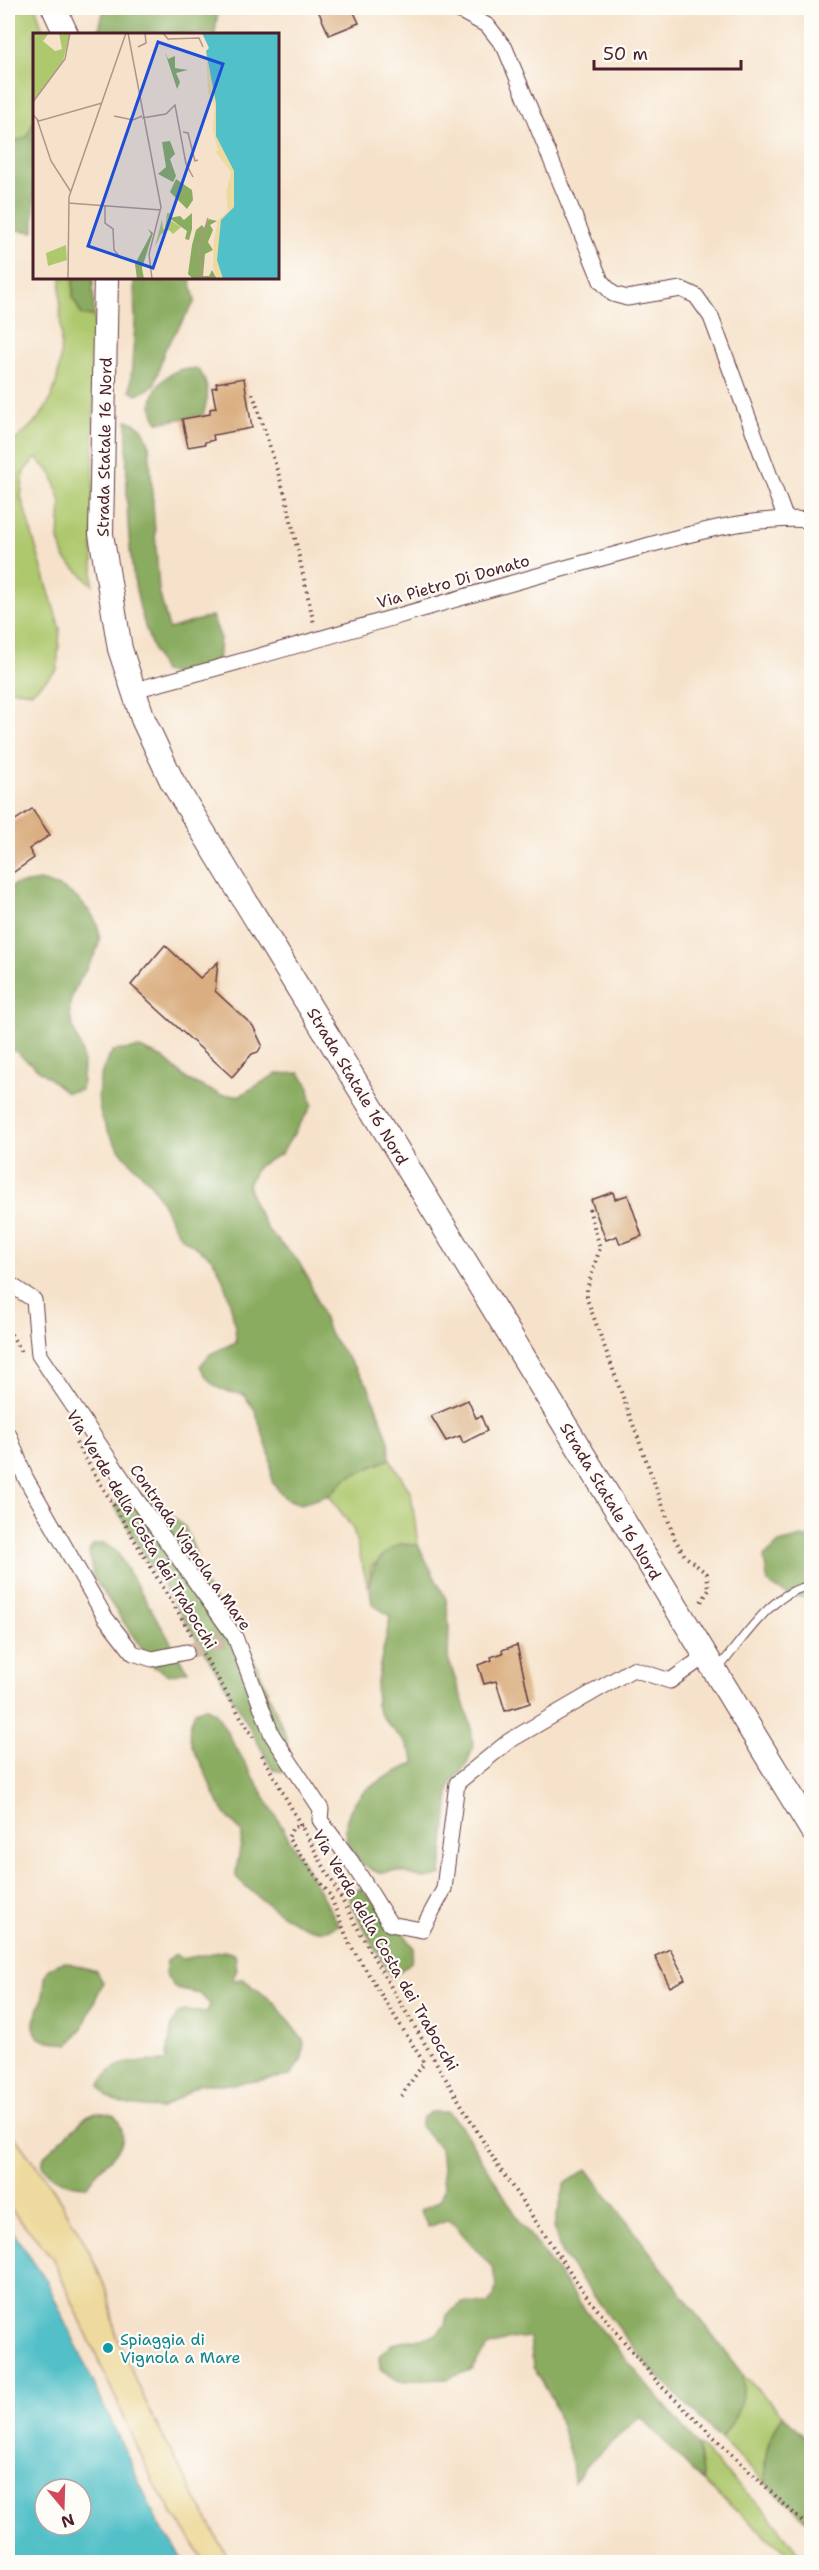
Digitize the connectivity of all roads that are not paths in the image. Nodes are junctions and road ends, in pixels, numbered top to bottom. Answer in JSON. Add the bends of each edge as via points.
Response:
{"nodes":[{"id":1,"x":54,"y":8,"type":"edge"},
{"id":2,"x":455,"y":8,"type":"edge"},
{"id":3,"x":66,"y":33,"type":"edge"},
{"id":4,"x":106,"y":279,"type":"edge"},
{"id":5,"x":785,"y":517,"type":"junction"},
{"id":6,"x":812,"y":520,"type":"edge"},
{"id":7,"x":134,"y":690,"type":"junction"},
{"id":8,"x":8,"y":1283,"type":"edge"},
{"id":9,"x":8,"y":1434,"type":"edge"},
{"id":10,"x":812,"y":1586,"type":"edge"},
{"id":11,"x":186,"y":1653,"type":"tunnel mouth"},
{"id":12,"x":710,"y":1664,"type":"junction"},
{"id":13,"x":812,"y":1830,"type":"edge"}],
"edges":[{"from":1,"to":3,"type":"main road"},
{"from":2,"to":5,"type":"street","via":[[488,26],[505,48],[601,281],[613,294],[627,298],[681,289],[696,296],[711,317]]},
{"from":4,"to":7,"type":"main road","name":"Strada Statale 16 Nord","via":[[101,534],[120,649]]},
{"from":5,"to":6,"type":"street","name":"Via Pietro Di Donato"},
{"from":5,"to":7,"type":"street","name":"Via Pietro Di Donato","via":[[685,536],[515,581]]},
{"from":7,"to":12,"type":"main road","name":"Strada Statale 16 Nord","via":[[172,781]]},
{"from":8,"to":12,"type":"street","name":"Contrada Vignola a Mare","via":[[34,1299],[39,1356],[235,1637],[272,1735],[321,1809],[321,1820],[390,1924],[422,1930],[444,1889],[457,1783],[509,1741],[633,1669],[670,1681]]},
{"from":9,"to":11,"type":"street","via":[[25,1477],[105,1617],[134,1653],[152,1659]]},
{"from":10,"to":12,"type":"lane","via":[[799,1587],[777,1601]]},
{"from":12,"to":13,"type":"main road","name":"Strada Statale 16 Nord"}]}
